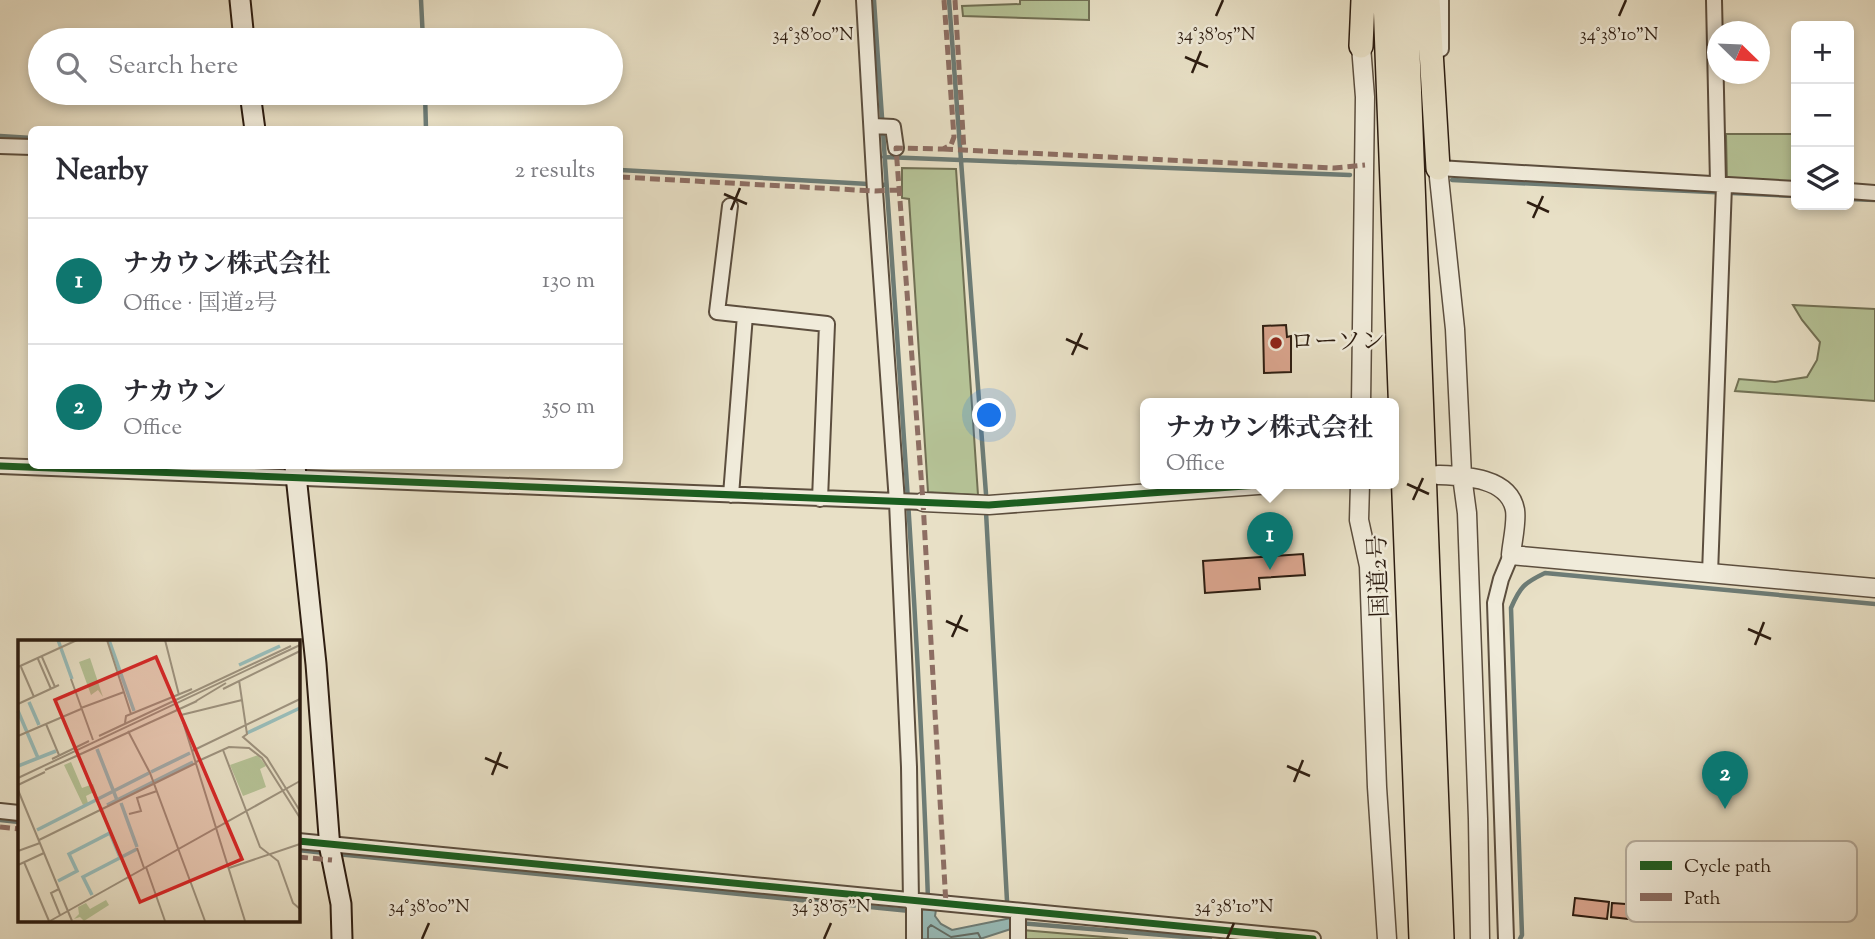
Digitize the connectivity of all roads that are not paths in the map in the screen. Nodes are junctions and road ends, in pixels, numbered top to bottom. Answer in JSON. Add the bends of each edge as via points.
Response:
{"nodes":[{"id":1,"x":240,"y":0,"type":"edge"},
{"id":2,"x":864,"y":0,"type":"edge"},
{"id":3,"x":1356,"y":0,"type":"edge"},
{"id":4,"x":1363,"y":0,"type":"edge"},
{"id":5,"x":1385,"y":0,"type":"edge"},
{"id":6,"x":1406,"y":0,"type":"edge"},
{"id":7,"x":1428,"y":0,"type":"edge"},
{"id":8,"x":1441,"y":0,"type":"edge"},
{"id":9,"x":1714,"y":0,"type":"edge"},
{"id":10,"x":243,"y":28,"type":"edge"},
{"id":11,"x":1361,"y":46,"type":"junction"},
{"id":12,"x":252,"y":105,"type":"edge"},
{"id":13,"x":254,"y":126,"type":"edge"},
{"id":14,"x":880,"y":126,"type":"junction"},
{"id":15,"x":0,"y":146,"type":"edge"},
{"id":16,"x":28,"y":148,"type":"edge"},
{"id":17,"x":896,"y":148,"type":"dead end"},
{"id":18,"x":1438,"y":168,"type":"junction"},
{"id":19,"x":1723,"y":188,"type":"junction"},
{"id":20,"x":1791,"y":188,"type":"edge"},
{"id":21,"x":1854,"y":191,"type":"edge"},
{"id":22,"x":1875,"y":193,"type":"edge"},
{"id":23,"x":730,"y":206,"type":"dead end"},
{"id":24,"x":745,"y":315,"type":"junction"},
{"id":25,"x":1361,"y":398,"type":"edge"},
{"id":26,"x":0,"y":466,"type":"edge"},
{"id":27,"x":28,"y":467,"type":"edge"},
{"id":28,"x":148,"y":469,"type":"edge"},
{"id":29,"x":295,"y":472,"type":"edge"},
{"id":30,"x":1438,"y":475,"type":"dead end"},
{"id":31,"x":1462,"y":476,"type":"junction"},
{"id":32,"x":1205,"y":489,"type":"edge"},
{"id":33,"x":1360,"y":489,"type":"edge"},
{"id":34,"x":731,"y":495,"type":"junction"},
{"id":35,"x":820,"y":499,"type":"junction"},
{"id":36,"x":898,"y":502,"type":"junction"},
{"id":37,"x":921,"y":502,"type":"joint"},
{"id":38,"x":1511,"y":555,"type":"junction"},
{"id":39,"x":1710,"y":574,"type":"junction"},
{"id":40,"x":1875,"y":588,"type":"edge"},
{"id":41,"x":0,"y":811,"type":"edge"},
{"id":42,"x":18,"y":813,"type":"edge"},
{"id":43,"x":299,"y":841,"type":"edge"},
{"id":44,"x":331,"y":850,"type":"junction"},
{"id":45,"x":918,"y":905,"type":"junction"},
{"id":46,"x":1018,"y":924,"type":"edge"},
{"id":47,"x":342,"y":939,"type":"edge"},
{"id":48,"x":915,"y":939,"type":"edge"},
{"id":49,"x":1313,"y":939,"type":"edge"},
{"id":50,"x":1387,"y":939,"type":"edge"},
{"id":51,"x":1421,"y":939,"type":"edge"},
{"id":52,"x":1442,"y":939,"type":"edge"},
{"id":53,"x":1480,"y":939,"type":"edge"},
{"id":54,"x":1506,"y":939,"type":"edge"}],
"edges":[{"from":1,"to":10,"type":"main road"},
{"from":2,"to":14,"type":"street"},
{"from":3,"to":11,"type":"street"},
{"from":4,"to":11,"type":"highway"},
{"from":5,"to":51,"type":"highway","name":"国道2号"},
{"from":6,"to":52,"type":"highway","name":"国道2号"},
{"from":7,"to":18,"type":"highway"},
{"from":8,"to":18,"type":"street"},
{"from":9,"to":19,"type":"street"},
{"from":11,"to":25,"type":"street","via":[[1365,124]]},
{"from":12,"to":13,"type":"main road"},
{"from":14,"to":17,"type":"street","via":[[893,127]]},
{"from":14,"to":36,"type":"street","via":[[875,185]]},
{"from":15,"to":16,"type":"street"},
{"from":18,"to":19,"type":"street"},
{"from":18,"to":31,"type":"street","via":[[1455,329]]},
{"from":19,"to":20,"type":"street"},
{"from":19,"to":39,"type":"street"},
{"from":21,"to":22,"type":"street"},
{"from":23,"to":24,"type":"street","via":[[717,312]]},
{"from":24,"to":34,"type":"street"},
{"from":24,"to":35,"type":"street","via":[[827,324]]},
{"from":26,"to":27,"type":"street"},
{"from":28,"to":29,"type":"street"},
{"from":29,"to":34,"type":"street"},
{"from":29,"to":44,"type":"main road"},
{"from":30,"to":31,"type":"street"},
{"from":31,"to":38,"type":"street","via":[[1478,478],[1507,494],[1515,510]]},
{"from":31,"to":53,"type":"street","via":[[1468,513]]},
{"from":32,"to":37,"type":"street","via":[[989,505]]},
{"from":33,"to":50,"type":"street"},
{"from":34,"to":35,"type":"street"},
{"from":35,"to":36,"type":"street"},
{"from":36,"to":37,"type":"street"},
{"from":36,"to":45,"type":"street"},
{"from":38,"to":39,"type":"street"},
{"from":38,"to":54,"type":"street","via":[[1495,603]]},
{"from":39,"to":40,"type":"street"},
{"from":41,"to":42,"type":"street"},
{"from":43,"to":44,"type":"street"},
{"from":44,"to":45,"type":"street"},
{"from":44,"to":47,"type":"main road"},
{"from":45,"to":46,"type":"street"},
{"from":45,"to":48,"type":"street"},
{"from":46,"to":49,"type":"street"}]}
